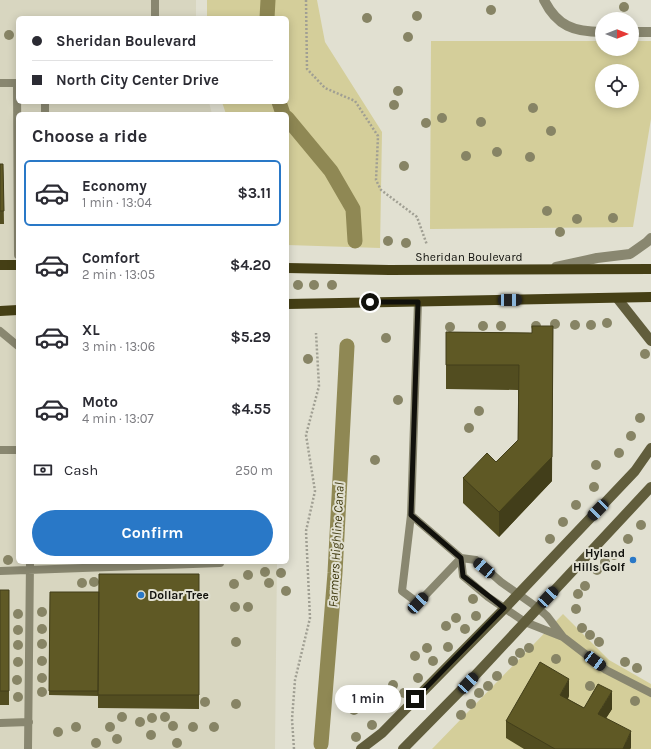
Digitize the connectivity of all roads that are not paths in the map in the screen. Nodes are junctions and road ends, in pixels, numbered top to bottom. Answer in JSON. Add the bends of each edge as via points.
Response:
{"nodes":[{"id":1,"x":155,"y":0,"type":"edge"},
{"id":2,"x":544,"y":0,"type":"edge"},
{"id":3,"x":156,"y":16,"type":"edge"},
{"id":4,"x":595,"y":32,"type":"edge"},
{"id":5,"x":639,"y":32,"type":"edge"},
{"id":6,"x":651,"y":32,"type":"edge"},
{"id":7,"x":0,"y":83,"type":"edge"},
{"id":8,"x":16,"y":83,"type":"edge"},
{"id":9,"x":651,"y":238,"type":"edge"},
{"id":10,"x":0,"y":265,"type":"edge"},
{"id":11,"x":16,"y":265,"type":"edge"},
{"id":12,"x":289,"y":268,"type":"edge"},
{"id":13,"x":546,"y":269,"type":"junction"},
{"id":14,"x":651,"y":269,"type":"edge"},
{"id":15,"x":651,"y":297,"type":"edge"},
{"id":16,"x":617,"y":298,"type":"junction"},
{"id":17,"x":418,"y":302,"type":"junction"},
{"id":18,"x":289,"y":304,"type":"edge"},
{"id":19,"x":16,"y":310,"type":"edge"},
{"id":20,"x":0,"y":311,"type":"edge"},
{"id":21,"x":0,"y":331,"type":"edge"},
{"id":22,"x":651,"y":341,"type":"edge"},
{"id":23,"x":16,"y":344,"type":"edge"},
{"id":24,"x":651,"y":448,"type":"edge"},
{"id":25,"x":0,"y":450,"type":"edge"},
{"id":26,"x":16,"y":450,"type":"edge"},
{"id":27,"x":651,"y":487,"type":"edge"},
{"id":28,"x":411,"y":515,"type":"junction"},
{"id":29,"x":461,"y":558,"type":"junction"},
{"id":30,"x":30,"y":564,"type":"edge"},
{"id":31,"x":199,"y":564,"type":"edge"},
{"id":32,"x":0,"y":571,"type":"edge"},
{"id":33,"x":30,"y":572,"type":"junction"},
{"id":34,"x":518,"y":594,"type":"junction"},
{"id":35,"x":504,"y":608,"type":"junction"},
{"id":36,"x":538,"y":608,"type":"junction"},
{"id":37,"x":525,"y":622,"type":"junction"},
{"id":38,"x":563,"y":637,"type":"junction"},
{"id":39,"x":651,"y":693,"type":"edge"},
{"id":40,"x":29,"y":722,"type":"junction"},
{"id":41,"x":0,"y":723,"type":"edge"},
{"id":42,"x":28,"y":749,"type":"edge"},
{"id":43,"x":361,"y":749,"type":"edge"},
{"id":44,"x":403,"y":749,"type":"edge"}],
"edges":[{"from":1,"to":3,"type":"lane"},
{"from":2,"to":4,"type":"street","via":[[559,21],[572,29]]},
{"from":5,"to":6,"type":"street"},
{"from":7,"to":8,"type":"lane"},
{"from":9,"to":13,"type":"street","via":[[630,254]]},
{"from":10,"to":11,"type":"main road"},
{"from":12,"to":13,"type":"main road","name":"Sheridan Boulevard"},
{"from":13,"to":14,"type":"main road","name":"Sheridan Boulevard"},
{"from":15,"to":16,"type":"main road"},
{"from":16,"to":17,"type":"main road"},
{"from":16,"to":22,"type":"street"},
{"from":17,"to":18,"type":"main road"},
{"from":17,"to":28,"type":"lane"},
{"from":19,"to":20,"type":"main road"},
{"from":21,"to":23,"type":"lane"},
{"from":24,"to":34,"type":"street","via":[[635,471]]},
{"from":25,"to":26,"type":"lane"},
{"from":27,"to":36,"type":"street"},
{"from":28,"to":29,"type":"lane"},
{"from":28,"to":29,"type":"lane","via":[[402,591],[418,603]]},
{"from":29,"to":34,"type":"lane","via":[[476,560]]},
{"from":29,"to":35,"type":"lane","via":[[463,576]]},
{"from":30,"to":33,"type":"lane"},
{"from":31,"to":33,"type":"lane"},
{"from":32,"to":33,"type":"lane"},
{"from":33,"to":40,"type":"lane"},
{"from":34,"to":35,"type":"street"},
{"from":34,"to":36,"type":"lane"},
{"from":35,"to":37,"type":"lane"},
{"from":35,"to":43,"type":"street","via":[[382,733]]},
{"from":36,"to":37,"type":"street"},
{"from":36,"to":38,"type":"lane"},
{"from":37,"to":38,"type":"lane"},
{"from":37,"to":44,"type":"street"},
{"from":38,"to":39,"type":"lane","via":[[606,670]]},
{"from":40,"to":41,"type":"lane"},
{"from":40,"to":42,"type":"lane"}]}
